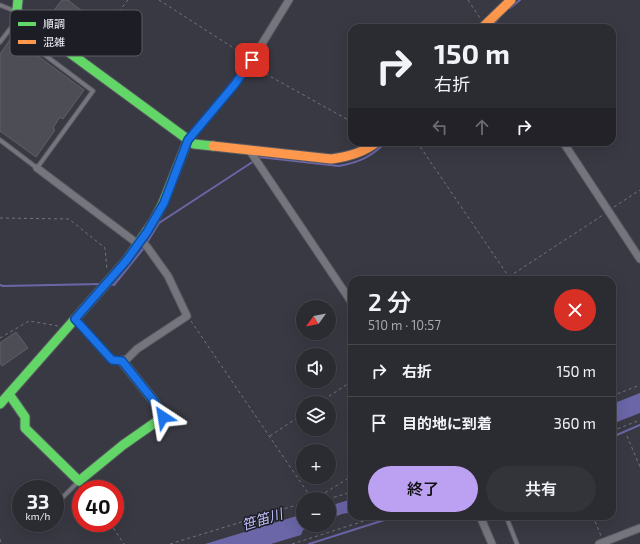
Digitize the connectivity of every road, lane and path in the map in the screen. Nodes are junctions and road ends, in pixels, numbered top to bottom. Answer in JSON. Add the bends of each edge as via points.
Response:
{"nodes":[{"id":1,"x":18,"y":0,"type":"edge"},
{"id":2,"x":128,"y":0,"type":"edge"},
{"id":3,"x":158,"y":0,"type":"edge"},
{"id":4,"x":289,"y":0,"type":"edge"},
{"id":5,"x":468,"y":0,"type":"edge"},
{"id":6,"x":511,"y":0,"type":"edge"},
{"id":7,"x":0,"y":5,"type":"edge"},
{"id":8,"x":13,"y":10,"type":"edge"},
{"id":9,"x":18,"y":10,"type":"edge"},
{"id":10,"x":120,"y":10,"type":"edge"},
{"id":11,"x":482,"y":24,"type":"edge"},
{"id":12,"x":487,"y":24,"type":"edge"},
{"id":13,"x":10,"y":29,"type":"edge"},
{"id":14,"x":0,"y":42,"type":"edge"},
{"id":15,"x":46,"y":56,"type":"edge"},
{"id":16,"x":73,"y":56,"type":"edge"},
{"id":17,"x":81,"y":56,"type":"edge"},
{"id":18,"x":78,"y":60,"type":"junction"},
{"id":19,"x":250,"y":62,"type":"junction"},
{"id":20,"x":348,"y":120,"type":"edge"},
{"id":21,"x":0,"y":140,"type":"edge"},
{"id":22,"x":188,"y":140,"type":"junction"},
{"id":23,"x":372,"y":146,"type":"edge"},
{"id":24,"x":420,"y":146,"type":"edge"},
{"id":25,"x":566,"y":146,"type":"edge"},
{"id":26,"x":254,"y":156,"type":"junction"},
{"id":27,"x":37,"y":168,"type":"junction"},
{"id":28,"x":640,"y":190,"type":"edge"},
{"id":29,"x":609,"y":211,"type":"junction"},
{"id":30,"x":0,"y":218,"type":"edge"},
{"id":31,"x":143,"y":244,"type":"junction"},
{"id":32,"x":640,"y":259,"type":"edge"},
{"id":33,"x":508,"y":276,"type":"edge"},
{"id":34,"x":511,"y":276,"type":"edge"},
{"id":35,"x":105,"y":285,"type":"junction"},
{"id":36,"x":348,"y":297,"type":"edge"},
{"id":37,"x":187,"y":316,"type":"junction"},
{"id":38,"x":75,"y":319,"type":"junction"},
{"id":39,"x":67,"y":328,"type":"junction"},
{"id":40,"x":0,"y":338,"type":"edge"},
{"id":41,"x":122,"y":361,"type":"junction"},
{"id":42,"x":348,"y":384,"type":"edge"},
{"id":43,"x":640,"y":385,"type":"edge"},
{"id":44,"x":9,"y":394,"type":"junction"},
{"id":45,"x":616,"y":394,"type":"edge"},
{"id":46,"x":330,"y":396,"type":"edge"},
{"id":47,"x":0,"y":404,"type":"edge"},
{"id":48,"x":296,"y":419,"type":"edge"},
{"id":49,"x":640,"y":420,"type":"edge"},
{"id":50,"x":616,"y":429,"type":"edge"},
{"id":51,"x":269,"y":436,"type":"junction"},
{"id":52,"x":627,"y":436,"type":"dead end"},
{"id":53,"x":640,"y":467,"type":"edge"},
{"id":54,"x":348,"y":479,"type":"edge"},
{"id":55,"x":78,"y":480,"type":"edge"},
{"id":56,"x":80,"y":480,"type":"edge"},
{"id":57,"x":72,"y":488,"type":"edge"},
{"id":58,"x":307,"y":492,"type":"edge"},
{"id":59,"x":327,"y":492,"type":"edge"},
{"id":60,"x":348,"y":493,"type":"edge"},
{"id":61,"x":64,"y":496,"type":"edge"},
{"id":62,"x":336,"y":497,"type":"edge"},
{"id":63,"x":296,"y":505,"type":"edge"},
{"id":64,"x":367,"y":520,"type":"edge"},
{"id":65,"x":482,"y":520,"type":"edge"},
{"id":66,"x":508,"y":520,"type":"edge"},
{"id":67,"x":594,"y":520,"type":"edge"},
{"id":68,"x":640,"y":528,"type":"edge"},
{"id":69,"x":116,"y":532,"type":"edge"},
{"id":70,"x":0,"y":539,"type":"edge"},
{"id":71,"x":602,"y":543,"type":"edge"},
{"id":72,"x":1,"y":544,"type":"edge"},
{"id":73,"x":124,"y":544,"type":"edge"},
{"id":74,"x":170,"y":544,"type":"edge"},
{"id":75,"x":292,"y":544,"type":"edge"},
{"id":76,"x":492,"y":544,"type":"edge"},
{"id":77,"x":517,"y":544,"type":"edge"}],
"edges":[{"from":1,"to":9,"type":"street"},
{"from":2,"to":10,"type":"path"},
{"from":3,"to":19,"type":"path"},
{"from":4,"to":19,"type":"street"},
{"from":5,"to":11,"type":"path"},
{"from":6,"to":12,"type":"street"},
{"from":7,"to":8,"type":"lane"},
{"from":13,"to":14,"type":"lane"},
{"from":15,"to":27,"type":"lane","via":[[93,91]]},
{"from":16,"to":18,"type":"street"},
{"from":17,"to":18,"type":"path"},
{"from":18,"to":22,"type":"street"},
{"from":19,"to":20,"type":"path"},
{"from":19,"to":22,"type":"street"},
{"from":21,"to":27,"type":"lane"},
{"from":22,"to":26,"type":"street"},
{"from":22,"to":31,"type":"street","via":[[164,203]]},
{"from":23,"to":26,"type":"street","via":[[343,158]]},
{"from":24,"to":33,"type":"path"},
{"from":25,"to":29,"type":"street"},
{"from":26,"to":36,"type":"street"},
{"from":27,"to":31,"type":"street"},
{"from":28,"to":29,"type":"path"},
{"from":29,"to":32,"type":"street"},
{"from":29,"to":34,"type":"path"},
{"from":30,"to":35,"type":"path","via":[[69,219],[105,248]]},
{"from":31,"to":35,"type":"street"},
{"from":31,"to":37,"type":"street","via":[[168,276]]},
{"from":35,"to":38,"type":"street"},
{"from":37,"to":41,"type":"street"},
{"from":37,"to":51,"type":"path"},
{"from":38,"to":39,"type":"street"},
{"from":38,"to":41,"type":"street","via":[[112,360]]},
{"from":39,"to":40,"type":"path","via":[[29,321]]},
{"from":39,"to":44,"type":"street"},
{"from":41,"to":56,"type":"street","via":[[154,401],[163,417],[122,445]]},
{"from":42,"to":46,"type":"path"},
{"from":43,"to":45,"type":"path"},
{"from":44,"to":47,"type":"street"},
{"from":44,"to":55,"type":"street","via":[[25,417],[25,428]]},
{"from":48,"to":51,"type":"path"},
{"from":49,"to":50,"type":"path"},
{"from":51,"to":58,"type":"path"},
{"from":52,"to":53,"type":"path"},
{"from":54,"to":59,"type":"path"},
{"from":57,"to":61,"type":"lane"},
{"from":60,"to":62,"type":"path"},
{"from":63,"to":74,"type":"path"},
{"from":64,"to":75,"type":"path"},
{"from":65,"to":76,"type":"street"},
{"from":66,"to":77,"type":"lane"},
{"from":67,"to":71,"type":"path"},
{"from":68,"to":71,"type":"street"},
{"from":69,"to":73,"type":"path"},
{"from":70,"to":72,"type":"path"}]}
